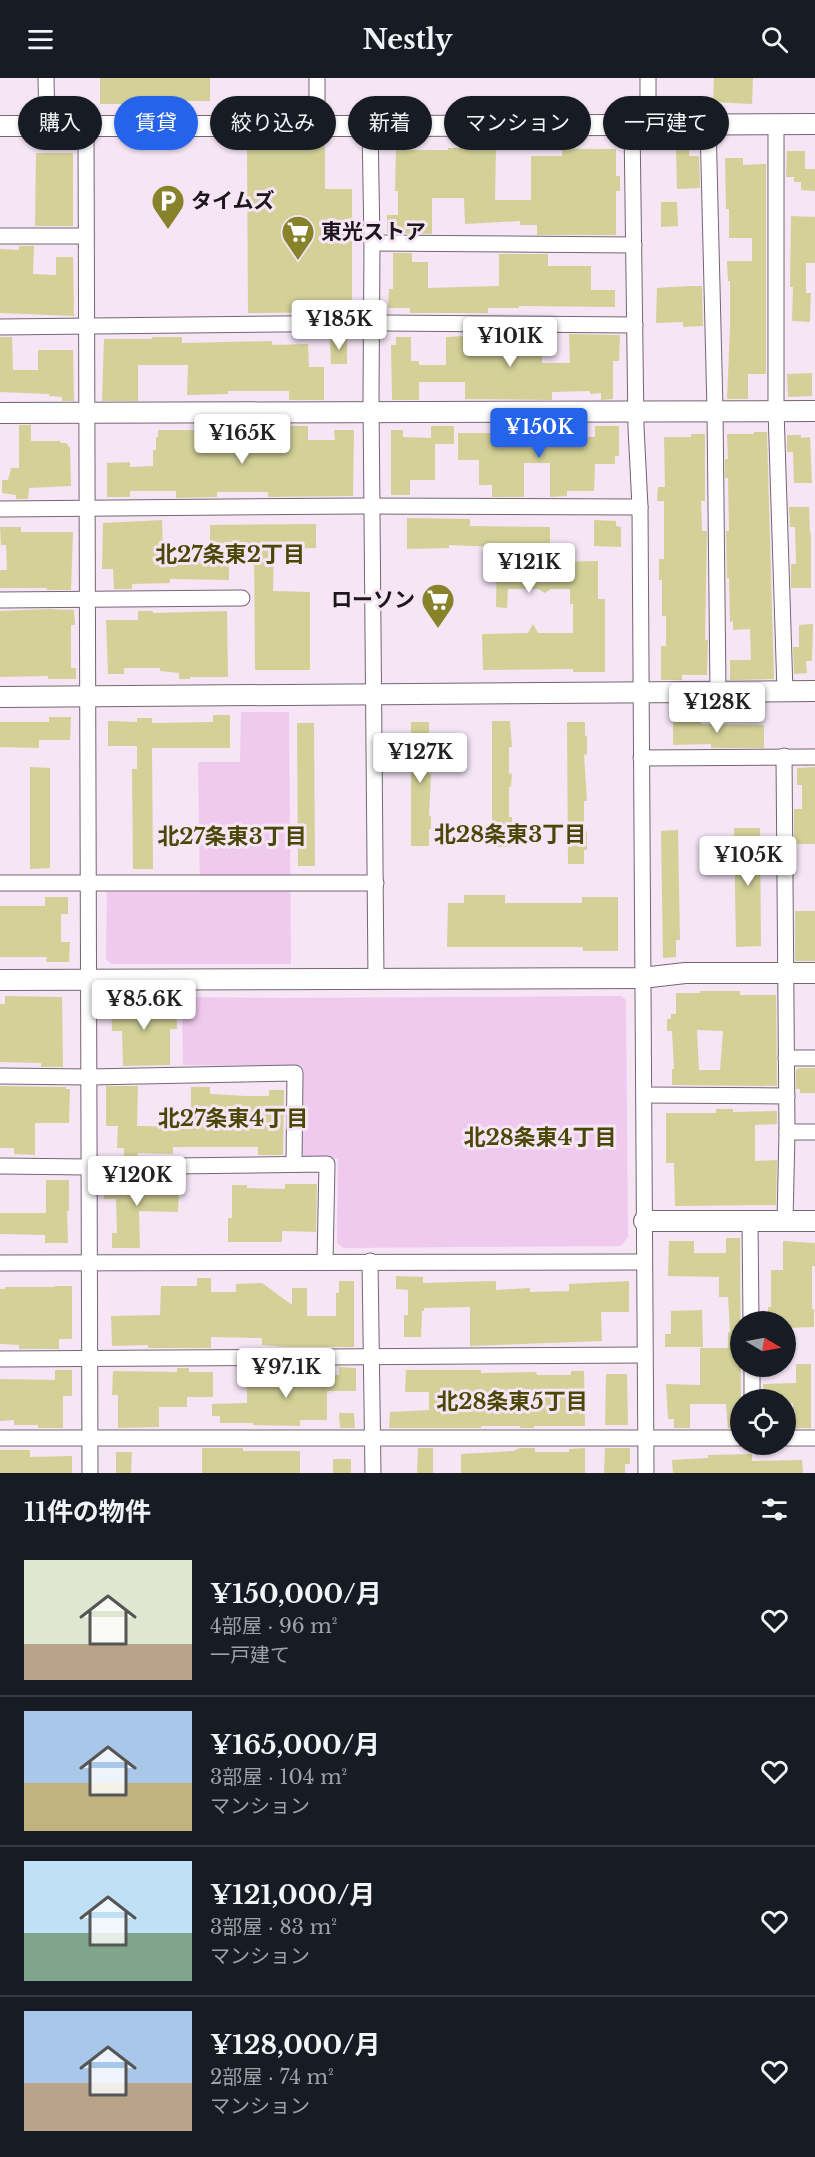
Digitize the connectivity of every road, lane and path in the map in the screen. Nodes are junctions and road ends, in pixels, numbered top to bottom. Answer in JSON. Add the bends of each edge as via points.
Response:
{"nodes":[{"id":1,"x":46,"y":78,"type":"edge"},
{"id":2,"x":317,"y":78,"type":"edge"},
{"id":3,"x":648,"y":78,"type":"edge"},
{"id":4,"x":46,"y":96,"type":"edge"},
{"id":5,"x":317,"y":96,"type":"edge"},
{"id":6,"x":645,"y":96,"type":"edge"},
{"id":7,"x":729,"y":123,"type":"edge"},
{"id":8,"x":603,"y":124,"type":"edge"},
{"id":9,"x":776,"y":124,"type":"junction"},
{"id":10,"x":815,"y":124,"type":"edge"},
{"id":11,"x":432,"y":125,"type":"edge"},
{"id":12,"x":0,"y":126,"type":"edge"},
{"id":13,"x":18,"y":126,"type":"edge"},
{"id":14,"x":210,"y":126,"type":"edge"},
{"id":15,"x":102,"y":127,"type":"edge"},
{"id":16,"x":86,"y":150,"type":"edge"},
{"id":17,"x":370,"y":150,"type":"edge"},
{"id":18,"x":639,"y":150,"type":"edge"},
{"id":19,"x":709,"y":150,"type":"edge"},
{"id":20,"x":0,"y":236,"type":"edge"},
{"id":21,"x":86,"y":236,"type":"junction"},
{"id":22,"x":372,"y":243,"type":"junction"},
{"id":23,"x":634,"y":245,"type":"junction"},
{"id":24,"x":373,"y":323,"type":"junction"},
{"id":25,"x":635,"y":325,"type":"junction"},
{"id":26,"x":86,"y":326,"type":"junction"},
{"id":27,"x":0,"y":327,"type":"edge"},
{"id":28,"x":715,"y":410,"type":"junction"},
{"id":29,"x":776,"y":410,"type":"junction"},
{"id":30,"x":815,"y":411,"type":"edge"},
{"id":31,"x":636,"y":412,"type":"junction"},
{"id":32,"x":0,"y":413,"type":"edge"},
{"id":33,"x":86,"y":413,"type":"junction"},
{"id":34,"x":371,"y":413,"type":"junction"},
{"id":35,"x":373,"y":506,"type":"junction"},
{"id":36,"x":640,"y":507,"type":"junction"},
{"id":37,"x":0,"y":509,"type":"edge"},
{"id":38,"x":86,"y":509,"type":"junction"},
{"id":39,"x":242,"y":598,"type":"dead end"},
{"id":40,"x":0,"y":600,"type":"edge"},
{"id":41,"x":87,"y":600,"type":"junction"},
{"id":42,"x":815,"y":691,"type":"edge"},
{"id":43,"x":718,"y":692,"type":"junction"},
{"id":44,"x":785,"y":692,"type":"junction"},
{"id":45,"x":640,"y":693,"type":"junction"},
{"id":46,"x":375,"y":694,"type":"junction"},
{"id":47,"x":0,"y":697,"type":"edge"},
{"id":48,"x":87,"y":697,"type":"junction"},
{"id":49,"x":784,"y":756,"type":"junction"},
{"id":50,"x":815,"y":756,"type":"edge"},
{"id":51,"x":641,"y":758,"type":"junction"},
{"id":52,"x":376,"y":882,"type":"junction"},
{"id":53,"x":0,"y":883,"type":"edge"},
{"id":54,"x":88,"y":883,"type":"junction"},
{"id":55,"x":786,"y":973,"type":"junction"},
{"id":56,"x":815,"y":973,"type":"edge"},
{"id":57,"x":642,"y":978,"type":"junction"},
{"id":58,"x":376,"y":979,"type":"junction"},
{"id":59,"x":0,"y":980,"type":"edge"},
{"id":60,"x":89,"y":981,"type":"junction"},
{"id":61,"x":786,"y":1058,"type":"junction"},
{"id":62,"x":815,"y":1058,"type":"edge"},
{"id":63,"x":0,"y":1076,"type":"edge"},
{"id":64,"x":89,"y":1077,"type":"junction"},
{"id":65,"x":645,"y":1095,"type":"junction"},
{"id":66,"x":787,"y":1096,"type":"junction"},
{"id":67,"x":787,"y":1132,"type":"junction"},
{"id":68,"x":815,"y":1132,"type":"edge"},
{"id":69,"x":294,"y":1163,"type":"junction"},
{"id":70,"x":0,"y":1166,"type":"edge"},
{"id":71,"x":89,"y":1167,"type":"junction"},
{"id":72,"x":644,"y":1221,"type":"junction"},
{"id":73,"x":750,"y":1221,"type":"junction"},
{"id":74,"x":785,"y":1221,"type":"junction"},
{"id":75,"x":815,"y":1221,"type":"edge"},
{"id":76,"x":370,"y":1261,"type":"junction"},
{"id":77,"x":325,"y":1262,"type":"junction"},
{"id":78,"x":644,"y":1262,"type":"junction"},
{"id":79,"x":0,"y":1263,"type":"edge"},
{"id":80,"x":89,"y":1263,"type":"junction"},
{"id":81,"x":751,"y":1311,"type":"edge"},
{"id":82,"x":644,"y":1355,"type":"junction"},
{"id":83,"x":372,"y":1357,"type":"junction"},
{"id":84,"x":0,"y":1359,"type":"edge"},
{"id":85,"x":89,"y":1359,"type":"junction"},
{"id":86,"x":0,"y":1438,"type":"edge"},
{"id":87,"x":373,"y":1438,"type":"junction"},
{"id":88,"x":730,"y":1438,"type":"edge"},
{"id":89,"x":796,"y":1438,"type":"edge"},
{"id":90,"x":815,"y":1438,"type":"edge"},
{"id":91,"x":90,"y":1439,"type":"junction"},
{"id":92,"x":645,"y":1439,"type":"junction"},
{"id":93,"x":90,"y":1473,"type":"edge"},
{"id":94,"x":373,"y":1473,"type":"edge"},
{"id":95,"x":646,"y":1473,"type":"edge"}],
"edges":[{"from":1,"to":4,"type":"street"},
{"from":2,"to":5,"type":"street"},
{"from":3,"to":6,"type":"street"},
{"from":7,"to":9,"type":"street"},
{"from":8,"to":11,"type":"street"},
{"from":9,"to":10,"type":"street"},
{"from":9,"to":29,"type":"street"},
{"from":12,"to":13,"type":"street"},
{"from":14,"to":15,"type":"street"},
{"from":16,"to":21,"type":"street"},
{"from":17,"to":22,"type":"street"},
{"from":18,"to":23,"type":"street"},
{"from":19,"to":28,"type":"street"},
{"from":20,"to":21,"type":"street"},
{"from":21,"to":26,"type":"street"},
{"from":22,"to":23,"type":"street"},
{"from":22,"to":24,"type":"street"},
{"from":23,"to":25,"type":"street"},
{"from":24,"to":25,"type":"street"},
{"from":24,"to":26,"type":"street"},
{"from":24,"to":34,"type":"street"},
{"from":25,"to":31,"type":"street"},
{"from":26,"to":27,"type":"street"},
{"from":26,"to":33,"type":"street"},
{"from":28,"to":29,"type":"street"},
{"from":28,"to":31,"type":"street"},
{"from":28,"to":43,"type":"street"},
{"from":29,"to":30,"type":"street"},
{"from":29,"to":44,"type":"street"},
{"from":31,"to":34,"type":"street"},
{"from":31,"to":36,"type":"street"},
{"from":32,"to":33,"type":"street"},
{"from":33,"to":34,"type":"street"},
{"from":33,"to":38,"type":"street"},
{"from":34,"to":35,"type":"street"},
{"from":35,"to":36,"type":"street"},
{"from":35,"to":38,"type":"street"},
{"from":35,"to":46,"type":"street"},
{"from":36,"to":45,"type":"street"},
{"from":37,"to":38,"type":"street"},
{"from":38,"to":41,"type":"street"},
{"from":39,"to":41,"type":"street"},
{"from":40,"to":41,"type":"street"},
{"from":41,"to":48,"type":"street"},
{"from":42,"to":44,"type":"street"},
{"from":43,"to":44,"type":"street"},
{"from":43,"to":45,"type":"street"},
{"from":45,"to":46,"type":"street"},
{"from":45,"to":51,"type":"street"},
{"from":46,"to":48,"type":"street"},
{"from":46,"to":52,"type":"street"},
{"from":47,"to":48,"type":"street"},
{"from":48,"to":54,"type":"street"},
{"from":49,"to":50,"type":"street"},
{"from":49,"to":51,"type":"street"},
{"from":49,"to":55,"type":"street"},
{"from":51,"to":57,"type":"street"},
{"from":52,"to":54,"type":"street"},
{"from":52,"to":58,"type":"street"},
{"from":53,"to":54,"type":"street"},
{"from":54,"to":60,"type":"street"},
{"from":55,"to":56,"type":"street"},
{"from":55,"to":57,"type":"street","via":[[685,973]]},
{"from":55,"to":61,"type":"street"},
{"from":57,"to":58,"type":"street"},
{"from":57,"to":65,"type":"street"},
{"from":58,"to":60,"type":"street"},
{"from":59,"to":60,"type":"street"},
{"from":60,"to":64,"type":"street"},
{"from":61,"to":62,"type":"street"},
{"from":61,"to":66,"type":"street"},
{"from":63,"to":64,"type":"street"},
{"from":64,"to":69,"type":"street","via":[[295,1073]]},
{"from":64,"to":71,"type":"street"},
{"from":65,"to":66,"type":"street"},
{"from":65,"to":72,"type":"street"},
{"from":66,"to":67,"type":"street"},
{"from":67,"to":68,"type":"street"},
{"from":67,"to":74,"type":"street"},
{"from":69,"to":71,"type":"street"},
{"from":69,"to":77,"type":"street","via":[[327,1164]]},
{"from":70,"to":71,"type":"street"},
{"from":71,"to":80,"type":"street"},
{"from":72,"to":73,"type":"street"},
{"from":72,"to":78,"type":"street"},
{"from":73,"to":74,"type":"street"},
{"from":73,"to":81,"type":"street"},
{"from":74,"to":75,"type":"street"},
{"from":76,"to":77,"type":"street"},
{"from":76,"to":78,"type":"street"},
{"from":76,"to":83,"type":"street"},
{"from":77,"to":80,"type":"street"},
{"from":78,"to":82,"type":"street"},
{"from":79,"to":80,"type":"street"},
{"from":80,"to":85,"type":"street"},
{"from":82,"to":83,"type":"street"},
{"from":82,"to":92,"type":"street"},
{"from":83,"to":85,"type":"street"},
{"from":83,"to":87,"type":"street"},
{"from":84,"to":85,"type":"street"},
{"from":85,"to":91,"type":"street"},
{"from":86,"to":91,"type":"street"},
{"from":87,"to":91,"type":"street"},
{"from":87,"to":92,"type":"street"},
{"from":87,"to":94,"type":"street"},
{"from":88,"to":92,"type":"street"},
{"from":89,"to":90,"type":"street"},
{"from":91,"to":93,"type":"street"},
{"from":92,"to":95,"type":"street"}]}
